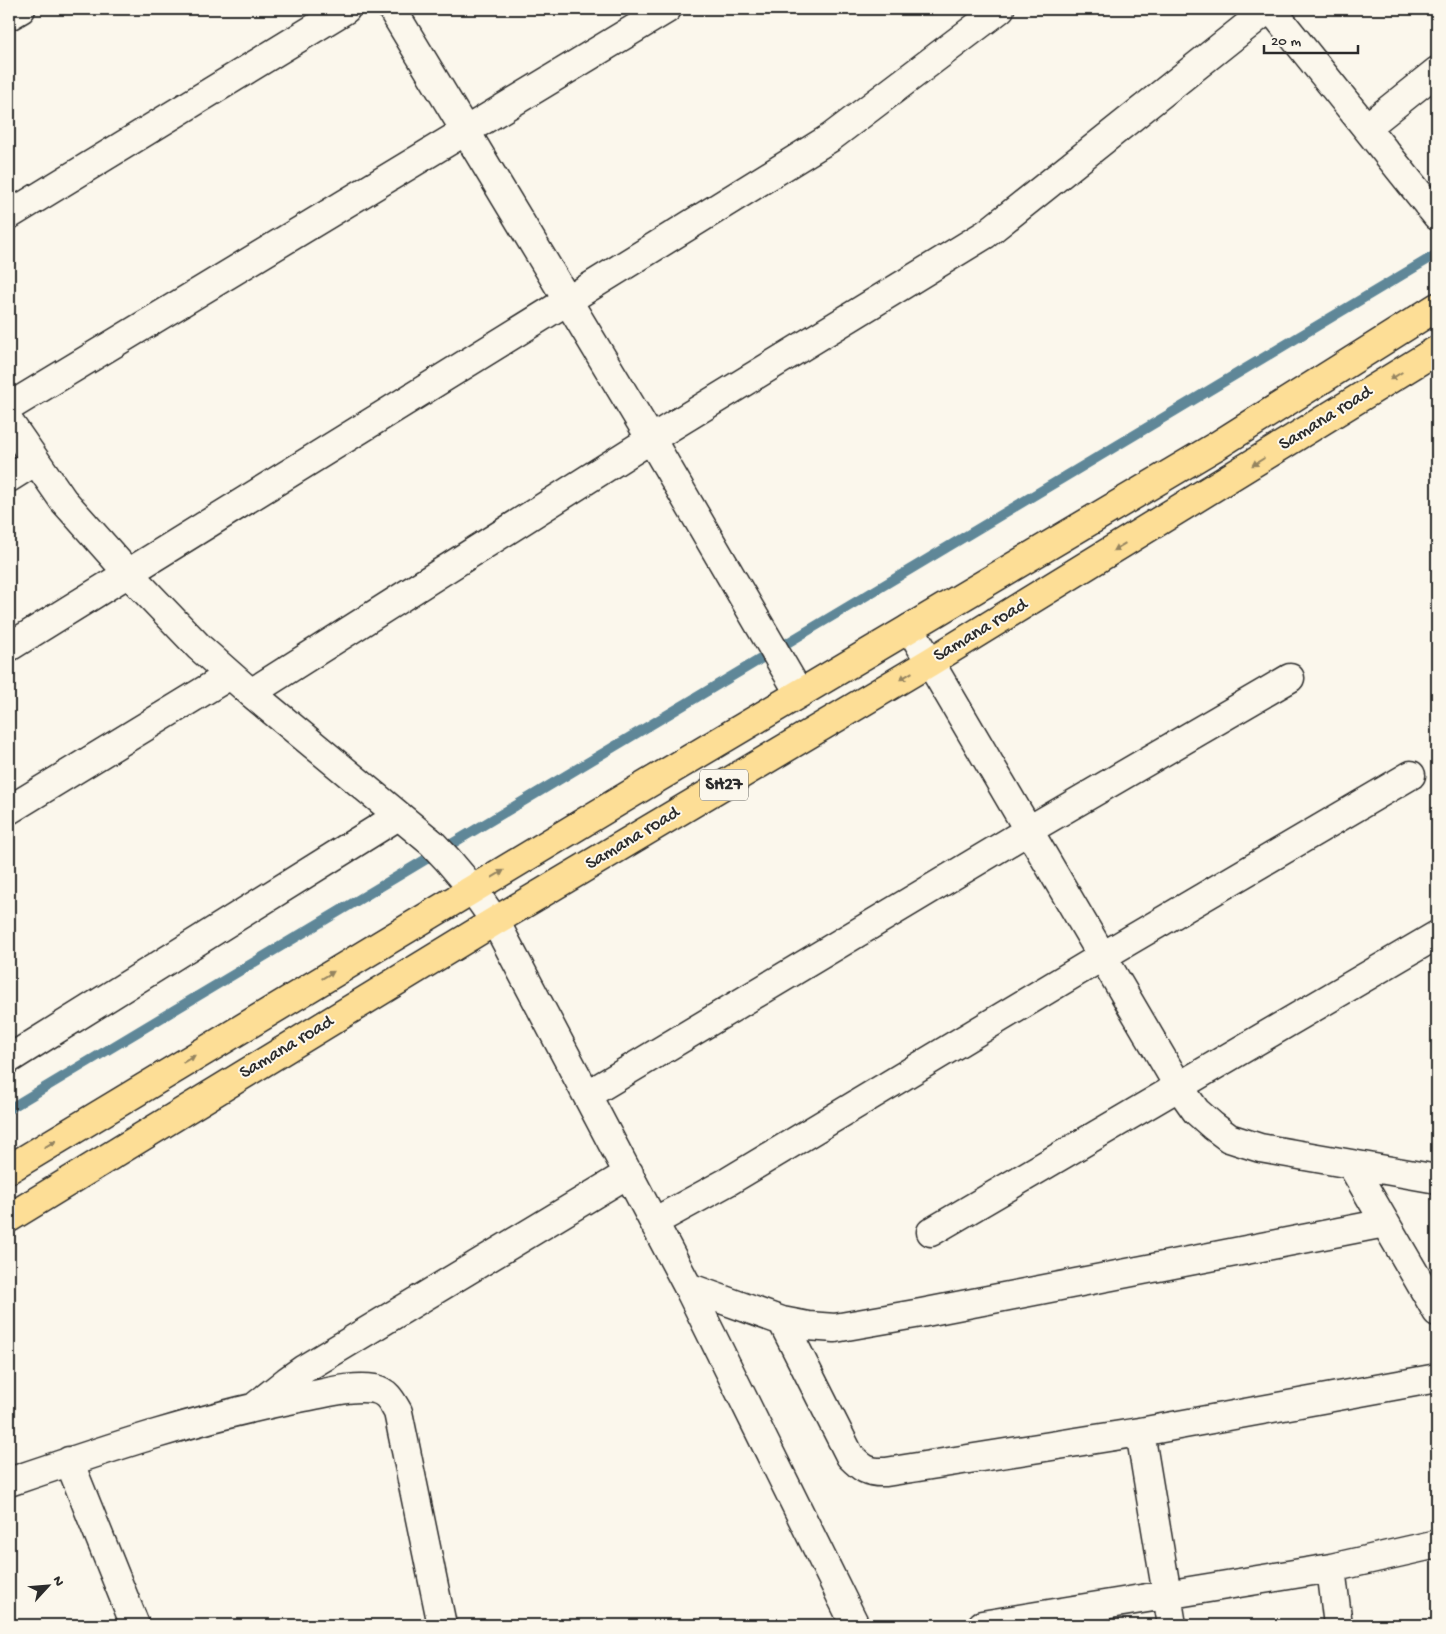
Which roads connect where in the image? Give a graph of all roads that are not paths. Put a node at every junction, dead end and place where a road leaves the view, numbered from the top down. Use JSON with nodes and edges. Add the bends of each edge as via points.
{"nodes":[{"id":1,"x":21,"y":9,"type":"edge"},
{"id":2,"x":346,"y":9,"type":"edge"},
{"id":3,"x":392,"y":9,"type":"edge"},
{"id":4,"x":667,"y":9,"type":"edge"},
{"id":5,"x":1000,"y":9,"type":"edge"},
{"id":6,"x":1270,"y":9,"type":"edge"},
{"id":7,"x":9,"y":16,"type":"edge"},
{"id":8,"x":1437,"y":71,"type":"edge"},
{"id":9,"x":1367,"y":127,"type":"junction"},
{"id":10,"x":465,"y":130,"type":"junction"},
{"id":11,"x":9,"y":215,"type":"edge"},
{"id":12,"x":1437,"y":216,"type":"edge"},
{"id":13,"x":568,"y":301,"type":"junction"},
{"id":14,"x":1437,"y":307,"type":"edge"},
{"id":15,"x":1437,"y":350,"type":"edge"},
{"id":16,"x":9,"y":407,"type":"edge"},
{"id":17,"x":9,"y":422,"type":"edge"},
{"id":18,"x":651,"y":439,"type":"junction"},
{"id":19,"x":1218,"y":445,"type":"junction"},
{"id":20,"x":36,"y":461,"type":"junction"},
{"id":21,"x":1235,"y":476,"type":"junction"},
{"id":22,"x":9,"y":478,"type":"edge"},
{"id":23,"x":128,"y":573,"type":"junction"},
{"id":24,"x":910,"y":628,"type":"junction"},
{"id":25,"x":9,"y":647,"type":"edge"},
{"id":26,"x":930,"y":662,"type":"junction"},
{"id":27,"x":230,"y":675,"type":"junction"},
{"id":28,"x":1290,"y":678,"type":"dead end"},
{"id":29,"x":251,"y":693,"type":"junction"},
{"id":30,"x":798,"y":693,"type":"junction"},
{"id":31,"x":1411,"y":775,"type":"dead end"},
{"id":32,"x":9,"y":810,"type":"edge"},
{"id":33,"x":398,"y":816,"type":"junction"},
{"id":34,"x":1029,"y":830,"type":"junction"},
{"id":35,"x":473,"y":888,"type":"junction"},
{"id":36,"x":496,"y":921,"type":"junction"},
{"id":37,"x":1437,"y":935,"type":"edge"},
{"id":38,"x":1103,"y":956,"type":"junction"},
{"id":39,"x":9,"y":1059,"type":"edge"},
{"id":40,"x":1179,"y":1087,"type":"junction"},
{"id":41,"x":587,"y":1095,"type":"junction"},
{"id":42,"x":1351,"y":1164,"type":"junction"},
{"id":43,"x":9,"y":1169,"type":"edge"},
{"id":44,"x":629,"y":1173,"type":"junction"},
{"id":45,"x":1437,"y":1180,"type":"edge"},
{"id":46,"x":11,"y":1211,"type":"edge"},
{"id":47,"x":654,"y":1222,"type":"junction"},
{"id":48,"x":1385,"y":1223,"type":"junction"},
{"id":49,"x":931,"y":1232,"type":"dead end"},
{"id":50,"x":688,"y":1287,"type":"junction"},
{"id":51,"x":1437,"y":1312,"type":"edge"},
{"id":52,"x":782,"y":1321,"type":"junction"},
{"id":53,"x":1437,"y":1378,"type":"edge"},
{"id":54,"x":256,"y":1406,"type":"junction"},
{"id":55,"x":1140,"y":1432,"type":"junction"},
{"id":56,"x":69,"y":1461,"type":"junction"},
{"id":57,"x":9,"y":1482,"type":"edge"},
{"id":58,"x":1437,"y":1544,"type":"edge"},
{"id":59,"x":1331,"y":1568,"type":"junction"},
{"id":60,"x":1167,"y":1595,"type":"junction"},
{"id":61,"x":135,"y":1625,"type":"edge"},
{"id":62,"x":442,"y":1625,"type":"edge"},
{"id":63,"x":855,"y":1625,"type":"edge"},
{"id":64,"x":982,"y":1625,"type":"edge"},
{"id":65,"x":1172,"y":1625,"type":"edge"},
{"id":66,"x":1338,"y":1625,"type":"edge"}],
"edges":[{"from":1,"to":7,"type":"street"},
{"from":2,"to":11,"type":"street"},
{"from":3,"to":10,"type":"street"},
{"from":4,"to":10,"type":"street"},
{"from":5,"to":13,"type":"street","via":[[830,138]]},
{"from":6,"to":9,"type":"street"},
{"from":6,"to":18,"type":"street","via":[[986,234]]},
{"from":8,"to":9,"type":"street"},
{"from":9,"to":12,"type":"street"},
{"from":10,"to":13,"type":"street"},
{"from":10,"to":16,"type":"street"},
{"from":13,"to":18,"type":"street"},
{"from":13,"to":23,"type":"street"},
{"from":14,"to":19,"type":"main road","name":"Samana road","number":"SH27"},
{"from":15,"to":21,"type":"main road","name":"Samana road","number":"SH27","one_way":true},
{"from":17,"to":20,"type":"street"},
{"from":18,"to":29,"type":"street"},
{"from":18,"to":30,"type":"street"},
{"from":19,"to":21,"type":"main road"},
{"from":19,"to":24,"type":"main road","name":"Samana road","number":"SH27"},
{"from":20,"to":22,"type":"street"},
{"from":20,"to":23,"type":"street","via":[[64,500]]},
{"from":21,"to":26,"type":"main road","name":"Samana road","number":"SH27","one_way":true},
{"from":23,"to":25,"type":"street"},
{"from":23,"to":27,"type":"street"},
{"from":24,"to":26,"type":"street"},
{"from":24,"to":30,"type":"main road","name":"Samana road","number":"SH27"},
{"from":26,"to":34,"type":"street"},
{"from":26,"to":36,"type":"main road","name":"Samana road","number":"SH27","one_way":true},
{"from":27,"to":29,"type":"street"},
{"from":27,"to":32,"type":"street"},
{"from":28,"to":34,"type":"street"},
{"from":29,"to":33,"type":"street"},
{"from":35,"to":30,"type":"main road","name":"Samana road","number":"SH27","one_way":true},
{"from":31,"to":38,"type":"street"},
{"from":33,"to":35,"type":"street","via":[[432,843]]},
{"from":33,"to":39,"type":"street"},
{"from":34,"to":38,"type":"street"},
{"from":34,"to":41,"type":"street"},
{"from":35,"to":36,"type":"street"},
{"from":43,"to":35,"type":"main road","name":"Samana road","number":"SH27","one_way":true},
{"from":36,"to":41,"type":"street"},
{"from":36,"to":46,"type":"main road","name":"Samana road","number":"SH27"},
{"from":37,"to":40,"type":"street"},
{"from":38,"to":40,"type":"street"},
{"from":38,"to":47,"type":"street","via":[[718,1187]]},
{"from":40,"to":42,"type":"street","via":[[1196,1111],[1229,1138],[1260,1148]]},
{"from":40,"to":49,"type":"street"},
{"from":41,"to":44,"type":"street"},
{"from":42,"to":45,"type":"street"},
{"from":42,"to":48,"type":"street"},
{"from":44,"to":47,"type":"street"},
{"from":44,"to":54,"type":"street","via":[[304,1369]]},
{"from":47,"to":50,"type":"street"},
{"from":48,"to":51,"type":"street"},
{"from":48,"to":52,"type":"street","via":[[835,1328]]},
{"from":50,"to":52,"type":"street"},
{"from":50,"to":63,"type":"street"},
{"from":52,"to":55,"type":"street","via":[[850,1456],[862,1468],[874,1472]]},
{"from":53,"to":55,"type":"street"},
{"from":54,"to":56,"type":"street"},
{"from":54,"to":62,"type":"street","via":[[357,1388],[377,1390],[389,1397],[398,1412]]},
{"from":55,"to":60,"type":"street"},
{"from":56,"to":57,"type":"street"},
{"from":56,"to":61,"type":"street"},
{"from":58,"to":59,"type":"street"},
{"from":59,"to":60,"type":"street"},
{"from":59,"to":66,"type":"street"},
{"from":60,"to":64,"type":"street"},
{"from":60,"to":65,"type":"street"}]}
